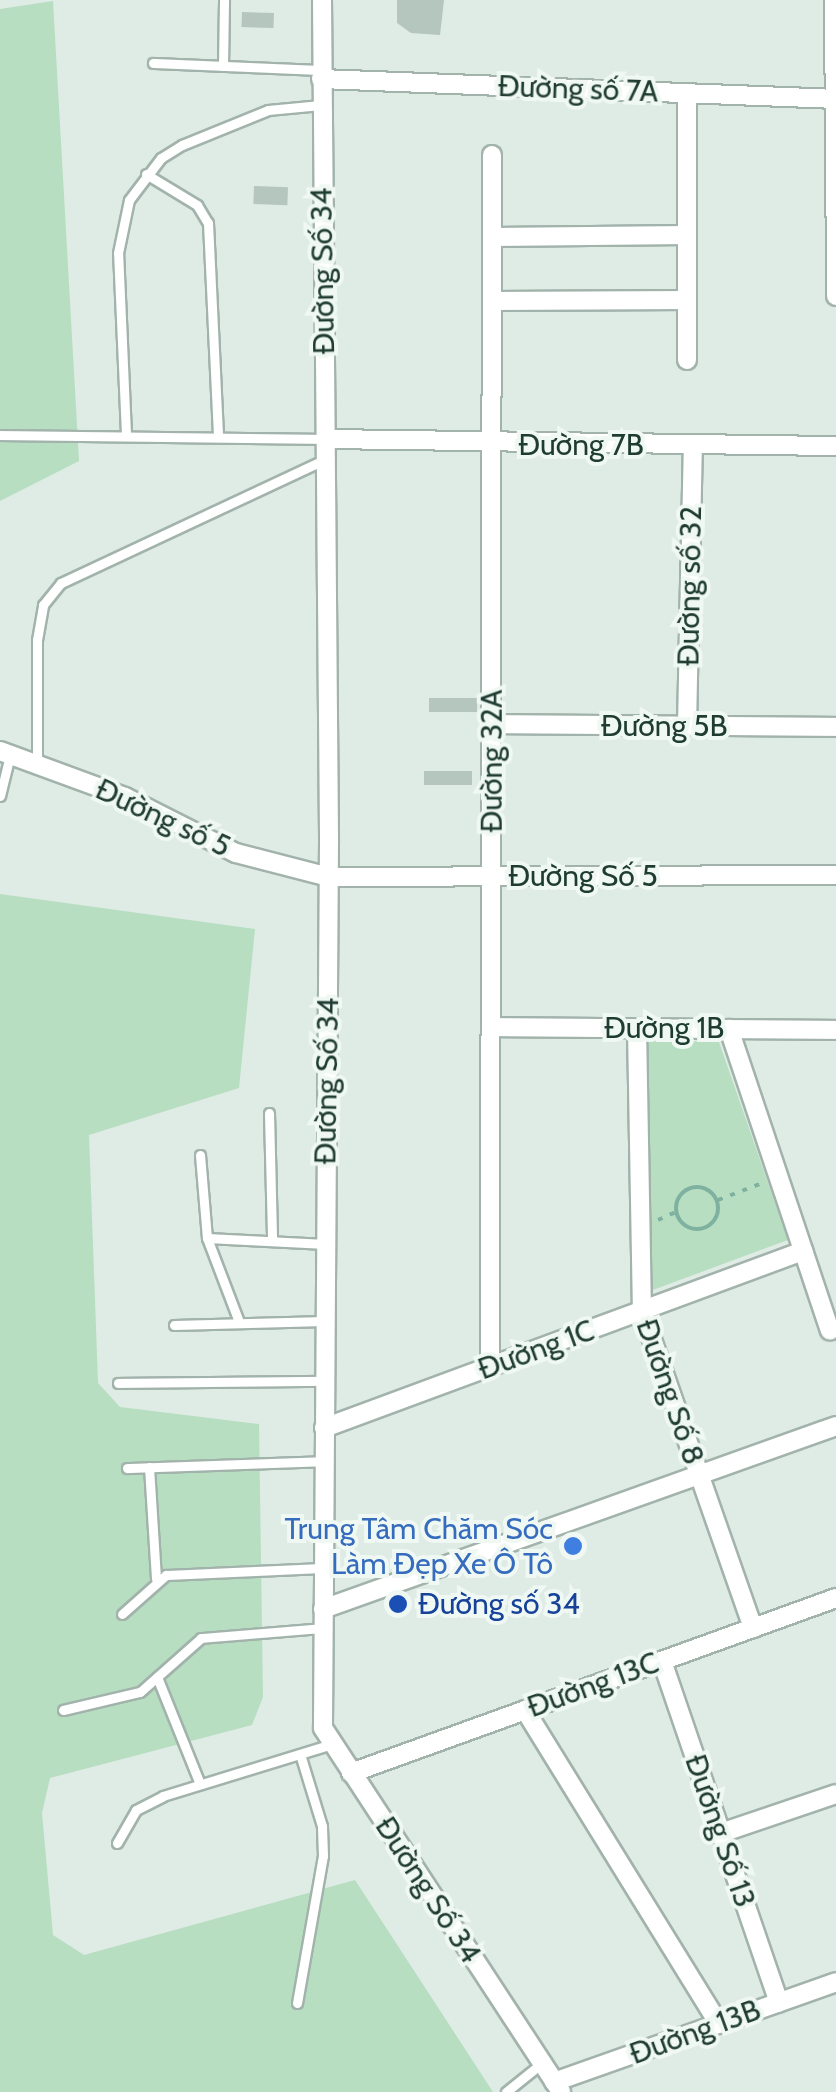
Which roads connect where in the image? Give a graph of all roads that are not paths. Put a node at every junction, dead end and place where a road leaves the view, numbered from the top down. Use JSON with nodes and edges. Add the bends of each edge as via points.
{"nodes":[{"id":1,"x":224,"y":0,"type":"edge"},
{"id":2,"x":322,"y":0,"type":"edge"},
{"id":3,"x":834,"y":0,"type":"edge"},
{"id":4,"x":153,"y":63,"type":"dead end"},
{"id":5,"x":223,"y":66,"type":"junction"},
{"id":6,"x":321,"y":75,"type":"junction"},
{"id":7,"x":687,"y":93,"type":"junction"},
{"id":8,"x":836,"y":98,"type":"edge"},
{"id":9,"x":321,"y":105,"type":"junction"},
{"id":10,"x":492,"y":154,"type":"dead end"},
{"id":11,"x":146,"y":174,"type":"junction"},
{"id":12,"x":687,"y":235,"type":"junction"},
{"id":13,"x":493,"y":237,"type":"junction"},
{"id":14,"x":836,"y":296,"type":"edge"},
{"id":15,"x":687,"y":300,"type":"junction"},
{"id":16,"x":492,"y":301,"type":"junction"},
{"id":17,"x":687,"y":360,"type":"dead end"},
{"id":18,"x":126,"y":434,"type":"junction"},
{"id":19,"x":218,"y":434,"type":"junction"},
{"id":20,"x":0,"y":435,"type":"edge"},
{"id":21,"x":326,"y":439,"type":"junction"},
{"id":22,"x":492,"y":445,"type":"junction"},
{"id":23,"x":693,"y":446,"type":"junction"},
{"id":24,"x":836,"y":446,"type":"edge"},
{"id":25,"x":326,"y":459,"type":"junction"},
{"id":26,"x":492,"y":724,"type":"junction"},
{"id":27,"x":687,"y":726,"type":"junction"},
{"id":28,"x":836,"y":727,"type":"edge"},
{"id":29,"x":5,"y":753,"type":"edge"},
{"id":30,"x":36,"y":763,"type":"junction"},
{"id":31,"x":0,"y":796,"type":"edge"},
{"id":32,"x":836,"y":875,"type":"edge"},
{"id":33,"x":329,"y":876,"type":"junction"},
{"id":34,"x":492,"y":876,"type":"junction"},
{"id":35,"x":491,"y":1027,"type":"junction"},
{"id":36,"x":636,"y":1028,"type":"junction"},
{"id":37,"x":729,"y":1029,"type":"junction"},
{"id":38,"x":836,"y":1030,"type":"edge"},
{"id":39,"x":268,"y":1113,"type":"dead end"},
{"id":40,"x":200,"y":1156,"type":"dead end"},
{"id":41,"x":207,"y":1238,"type":"junction"},
{"id":42,"x":272,"y":1240,"type":"junction"},
{"id":43,"x":326,"y":1244,"type":"junction"},
{"id":44,"x":803,"y":1251,"type":"junction"},
{"id":45,"x":642,"y":1311,"type":"junction"},
{"id":46,"x":239,"y":1322,"type":"junction"},
{"id":47,"x":325,"y":1322,"type":"junction"},
{"id":48,"x":174,"y":1325,"type":"dead end"},
{"id":49,"x":830,"y":1331,"type":"dead end"},
{"id":50,"x":490,"y":1367,"type":"junction"},
{"id":51,"x":325,"y":1381,"type":"junction"},
{"id":52,"x":118,"y":1383,"type":"dead end"},
{"id":53,"x":836,"y":1426,"type":"edge"},
{"id":54,"x":324,"y":1428,"type":"junction"},
{"id":55,"x":324,"y":1462,"type":"junction"},
{"id":56,"x":149,"y":1467,"type":"junction"},
{"id":57,"x":126,"y":1468,"type":"dead end"},
{"id":58,"x":698,"y":1476,"type":"junction"},
{"id":59,"x":323,"y":1568,"type":"junction"},
{"id":60,"x":156,"y":1579,"type":"junction"},
{"id":61,"x":836,"y":1598,"type":"edge"},
{"id":62,"x":122,"y":1614,"type":"dead end"},
{"id":63,"x":322,"y":1618,"type":"junction"},
{"id":64,"x":753,"y":1628,"type":"junction"},
{"id":65,"x":662,"y":1660,"type":"junction"},
{"id":66,"x":157,"y":1677,"type":"junction"},
{"id":67,"x":63,"y":1710,"type":"dead end"},
{"id":68,"x":525,"y":1710,"type":"junction"},
{"id":69,"x":332,"y":1744,"type":"junction"},
{"id":70,"x":300,"y":1754,"type":"junction"},
{"id":71,"x":351,"y":1773,"type":"junction"},
{"id":72,"x":200,"y":1784,"type":"junction"},
{"id":73,"x":836,"y":1794,"type":"edge"},
{"id":74,"x":721,"y":1833,"type":"junction"},
{"id":75,"x":117,"y":1843,"type":"dead end"},
{"id":76,"x":836,"y":1982,"type":"edge"},
{"id":77,"x":778,"y":2002,"type":"junction"},
{"id":78,"x":296,"y":2003,"type":"dead end"},
{"id":79,"x":719,"y":2024,"type":"junction"},
{"id":80,"x":542,"y":2063,"type":"junction"},
{"id":81,"x":557,"y":2087,"type":"edge"},
{"id":82,"x":506,"y":2092,"type":"edge"}],
"edges":[{"from":1,"to":5,"type":"lane"},
{"from":2,"to":6,"type":"street","name":"Đường Số 34"},
{"from":3,"to":8,"type":"street"},
{"from":4,"to":5,"type":"lane"},
{"from":5,"to":6,"type":"lane"},
{"from":6,"to":7,"type":"street","name":"Đường số 7A"},
{"from":6,"to":9,"type":"street","name":"Đường Số 34"},
{"from":7,"to":8,"type":"street","name":"Đường số 7A"},
{"from":7,"to":12,"type":"street"},
{"from":8,"to":14,"type":"street"},
{"from":9,"to":11,"type":"lane","via":[[268,110],[216,129],[172,150]]},
{"from":9,"to":21,"type":"street","name":"Đường Số 34"},
{"from":10,"to":13,"type":"street","name":"Đường 32A"},
{"from":11,"to":18,"type":"lane","via":[[130,200],[118,253]]},
{"from":11,"to":19,"type":"lane","via":[[172,185],[208,224]]},
{"from":12,"to":13,"type":"street"},
{"from":12,"to":15,"type":"street"},
{"from":13,"to":16,"type":"street","name":"Đường 32A"},
{"from":15,"to":16,"type":"street"},
{"from":15,"to":17,"type":"street"},
{"from":16,"to":22,"type":"street","name":"Đường 32A"},
{"from":18,"to":19,"type":"lane"},
{"from":18,"to":20,"type":"lane"},
{"from":19,"to":21,"type":"lane"},
{"from":21,"to":22,"type":"street","name":"Đường 7B"},
{"from":21,"to":25,"type":"street","name":"Đường Số 34"},
{"from":22,"to":23,"type":"street","name":"Đường 7B"},
{"from":22,"to":26,"type":"street","name":"Đường 32A"},
{"from":23,"to":24,"type":"street","name":"Đường 7B"},
{"from":23,"to":27,"type":"street","name":"Đường số 32"},
{"from":25,"to":30,"type":"lane","via":[[61,583],[43,605],[36,640]]},
{"from":25,"to":33,"type":"street","name":"Đường Số 34"},
{"from":26,"to":27,"type":"street","name":"Đường 5B"},
{"from":26,"to":34,"type":"street","name":"Đường 32A"},
{"from":27,"to":28,"type":"street","name":"Đường 5B"},
{"from":29,"to":30,"type":"street","name":"Đường số 5"},
{"from":29,"to":31,"type":"lane"},
{"from":30,"to":33,"type":"street","name":"Đường số 5","via":[[236,853]]},
{"from":32,"to":34,"type":"street","name":"Đường Số 5"},
{"from":33,"to":34,"type":"street","name":"Đường Số 5"},
{"from":33,"to":43,"type":"street","name":"Đường Số 34"},
{"from":34,"to":35,"type":"street","name":"Đường 32A"},
{"from":35,"to":36,"type":"street","name":"Đường 1B"},
{"from":35,"to":50,"type":"street","name":"Đường 32A"},
{"from":36,"to":37,"type":"street","name":"Đường 1B"},
{"from":36,"to":45,"type":"street","name":"Đường Số 8"},
{"from":37,"to":38,"type":"street","name":"Đường 1B"},
{"from":37,"to":44,"type":"street"},
{"from":39,"to":42,"type":"lane"},
{"from":40,"to":41,"type":"lane"},
{"from":41,"to":42,"type":"lane"},
{"from":41,"to":46,"type":"lane"},
{"from":42,"to":43,"type":"lane"},
{"from":43,"to":47,"type":"street","name":"Đường Số 34"},
{"from":44,"to":45,"type":"street","name":"Đường 1C"},
{"from":44,"to":49,"type":"street"},
{"from":45,"to":50,"type":"street","name":"Đường 1C"},
{"from":45,"to":58,"type":"street","name":"Đường Số 8"},
{"from":46,"to":47,"type":"lane"},
{"from":46,"to":48,"type":"lane"},
{"from":47,"to":51,"type":"street","name":"Đường Số 34"},
{"from":50,"to":54,"type":"street","name":"Đường 1C"},
{"from":51,"to":52,"type":"lane"},
{"from":51,"to":54,"type":"street","name":"Đường Số 34"},
{"from":53,"to":58,"type":"street"},
{"from":54,"to":55,"type":"street","name":"Đường Số 34"},
{"from":55,"to":56,"type":"lane"},
{"from":55,"to":59,"type":"street","name":"Đường Số 34"},
{"from":56,"to":57,"type":"lane"},
{"from":56,"to":60,"type":"lane"},
{"from":58,"to":63,"type":"street"},
{"from":58,"to":64,"type":"street","name":"Đường Số 8"},
{"from":59,"to":60,"type":"lane"},
{"from":59,"to":63,"type":"street","name":"Đường Số 34"},
{"from":60,"to":62,"type":"lane"},
{"from":61,"to":64,"type":"street","name":"Đường 13C"},
{"from":63,"to":66,"type":"lane","via":[[201,1638]]},
{"from":63,"to":69,"type":"street","name":"Đường Số 34","via":[[322,1712]]},
{"from":64,"to":65,"type":"street","name":"Đường 13C"},
{"from":65,"to":68,"type":"street","name":"Đường 13C"},
{"from":65,"to":74,"type":"street","name":"Đường Số 13"},
{"from":66,"to":67,"type":"lane","via":[[140,1692]]},
{"from":66,"to":72,"type":"lane"},
{"from":68,"to":71,"type":"street","name":"Đường 13C"},
{"from":68,"to":79,"type":"street"},
{"from":69,"to":70,"type":"lane"},
{"from":69,"to":71,"type":"street","name":"Đường Số 34"},
{"from":70,"to":72,"type":"lane"},
{"from":70,"to":78,"type":"lane","via":[[322,1826],[322,1856]]},
{"from":71,"to":80,"type":"street","name":"Đường Số 34"},
{"from":72,"to":75,"type":"lane","via":[[136,1810]]},
{"from":73,"to":74,"type":"street"},
{"from":74,"to":77,"type":"street","name":"Đường Số 13"},
{"from":76,"to":77,"type":"street","name":"Đường 13B"},
{"from":77,"to":79,"type":"street","name":"Đường 13B"},
{"from":79,"to":81,"type":"street","name":"Đường 13B"},
{"from":80,"to":81,"type":"street","name":"Đường Số 34"},
{"from":80,"to":82,"type":"lane"}]}
